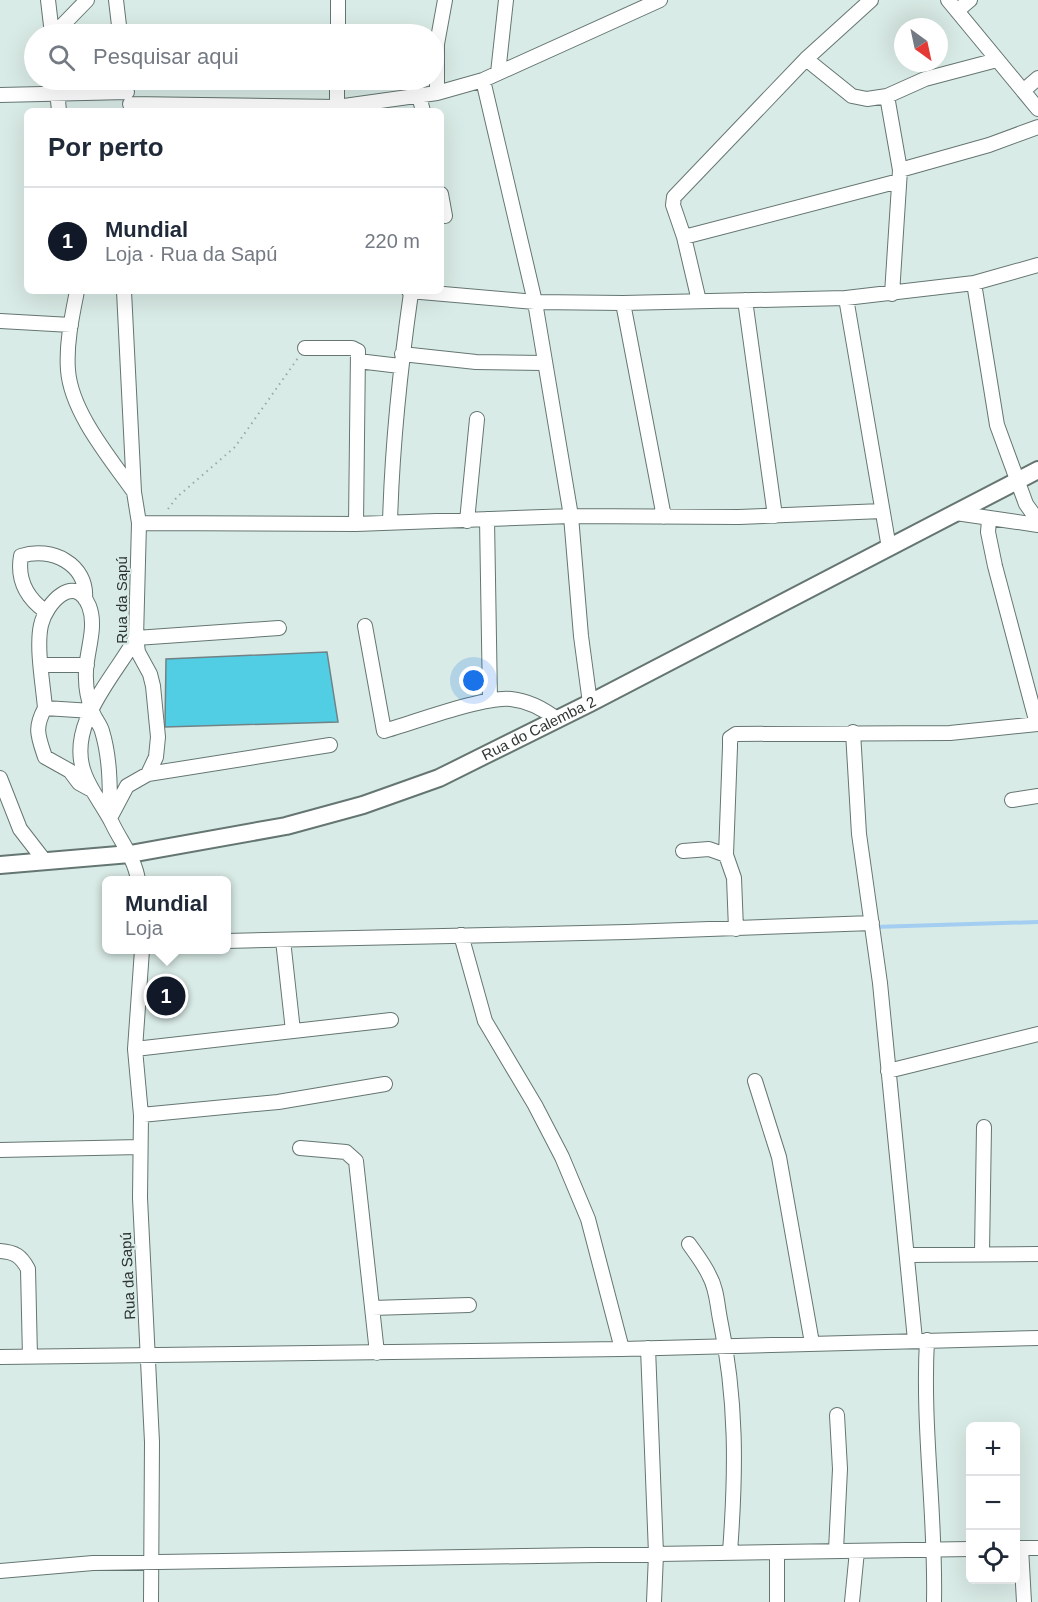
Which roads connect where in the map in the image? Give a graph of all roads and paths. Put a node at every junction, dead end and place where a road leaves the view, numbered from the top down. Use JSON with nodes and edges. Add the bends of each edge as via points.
{"nodes":[{"id":1,"x":48,"y":0,"type":"edge"},
{"id":2,"x":87,"y":0,"type":"edge"},
{"id":3,"x":116,"y":0,"type":"edge"},
{"id":4,"x":338,"y":0,"type":"edge"},
{"id":5,"x":445,"y":0,"type":"edge"},
{"id":6,"x":506,"y":0,"type":"edge"},
{"id":7,"x":660,"y":0,"type":"edge"},
{"id":8,"x":871,"y":0,"type":"edge"},
{"id":9,"x":970,"y":0,"type":"edge"},
{"id":10,"x":952,"y":5,"type":"edge"},
{"id":11,"x":52,"y":24,"type":"edge"},
{"id":12,"x":63,"y":24,"type":"edge"},
{"id":13,"x":119,"y":24,"type":"edge"},
{"id":14,"x":338,"y":24,"type":"edge"},
{"id":15,"x":441,"y":24,"type":"edge"},
{"id":16,"x":806,"y":59,"type":"junction"},
{"id":17,"x":996,"y":60,"type":"junction"},
{"id":18,"x":498,"y":73,"type":"junction"},
{"id":19,"x":1038,"y":78,"type":"edge"},
{"id":20,"x":483,"y":80,"type":"junction"},
{"id":21,"x":57,"y":90,"type":"edge"},
{"id":22,"x":337,"y":90,"type":"edge"},
{"id":23,"x":1023,"y":92,"type":"junction"},
{"id":24,"x":437,"y":93,"type":"joint"},
{"id":25,"x":0,"y":95,"type":"edge"},
{"id":26,"x":58,"y":95,"type":"junction"},
{"id":27,"x":419,"y":96,"type":"junction"},
{"id":28,"x":887,"y":96,"type":"junction"},
{"id":29,"x":128,"y":97,"type":"edge"},
{"id":30,"x":59,"y":108,"type":"edge"},
{"id":31,"x":247,"y":108,"type":"edge"},
{"id":32,"x":337,"y":108,"type":"edge"},
{"id":33,"x":366,"y":108,"type":"edge"},
{"id":34,"x":422,"y":108,"type":"edge"},
{"id":35,"x":1038,"y":109,"type":"edge"},
{"id":36,"x":1038,"y":127,"type":"edge"},
{"id":37,"x":900,"y":175,"type":"junction"},
{"id":38,"x":684,"y":237,"type":"junction"},
{"id":39,"x":1038,"y":265,"type":"edge"},
{"id":40,"x":974,"y":283,"type":"junction"},
{"id":41,"x":76,"y":294,"type":"edge"},
{"id":42,"x":124,"y":294,"type":"edge"},
{"id":43,"x":410,"y":294,"type":"edge"},
{"id":44,"x":435,"y":294,"type":"edge"},
{"id":45,"x":892,"y":294,"type":"junction"},
{"id":46,"x":846,"y":298,"type":"junction"},
{"id":47,"x":745,"y":300,"type":"junction"},
{"id":48,"x":699,"y":301,"type":"junction"},
{"id":49,"x":535,"y":302,"type":"junction"},
{"id":50,"x":623,"y":303,"type":"junction"},
{"id":51,"x":0,"y":321,"type":"edge"},
{"id":52,"x":70,"y":325,"type":"junction"},
{"id":53,"x":305,"y":348,"type":"joint"},
{"id":54,"x":401,"y":360,"type":"junction"},
{"id":55,"x":358,"y":361,"type":"junction"},
{"id":56,"x":544,"y":363,"type":"junction"},
{"id":57,"x":477,"y":420,"type":"dead end"},
{"id":58,"x":1038,"y":470,"type":"edge"},
{"id":59,"x":1017,"y":481,"type":"junction"},
{"id":60,"x":134,"y":492,"type":"junction"},
{"id":61,"x":167,"y":510,"type":"dead end"},
{"id":62,"x":882,"y":511,"type":"junction"},
{"id":63,"x":956,"y":513,"type":"junction"},
{"id":64,"x":571,"y":516,"type":"junction"},
{"id":65,"x":774,"y":516,"type":"junction"},
{"id":66,"x":663,"y":517,"type":"junction"},
{"id":67,"x":487,"y":519,"type":"junction"},
{"id":68,"x":989,"y":520,"type":"junction"},
{"id":69,"x":1038,"y":521,"type":"edge"},
{"id":70,"x":467,"y":522,"type":"junction"},
{"id":71,"x":139,"y":523,"type":"junction"},
{"id":72,"x":390,"y":523,"type":"junction"},
{"id":73,"x":356,"y":524,"type":"junction"},
{"id":74,"x":1038,"y":525,"type":"edge"},
{"id":75,"x":889,"y":548,"type":"junction"},
{"id":76,"x":85,"y":599,"type":"junction"},
{"id":77,"x":45,"y":611,"type":"junction"},
{"id":78,"x":365,"y":626,"type":"dead end"},
{"id":79,"x":279,"y":628,"type":"dead end"},
{"id":80,"x":136,"y":638,"type":"junction"},
{"id":81,"x":42,"y":665,"type":"junction"},
{"id":82,"x":87,"y":665,"type":"junction"},
{"id":83,"x":490,"y":700,"type":"junction"},
{"id":84,"x":590,"y":703,"type":"junction"},
{"id":85,"x":45,"y":708,"type":"junction"},
{"id":86,"x":92,"y":711,"type":"junction"},
{"id":87,"x":558,"y":720,"type":"junction"},
{"id":88,"x":1038,"y":724,"type":"edge"},
{"id":89,"x":853,"y":732,"type":"junction"},
{"id":90,"x":330,"y":745,"type":"dead end"},
{"id":91,"x":148,"y":774,"type":"junction"},
{"id":92,"x":0,"y":778,"type":"edge"},
{"id":93,"x":127,"y":786,"type":"junction"},
{"id":94,"x":110,"y":789,"type":"junction"},
{"id":95,"x":95,"y":792,"type":"junction"},
{"id":96,"x":1038,"y":796,"type":"edge"},
{"id":97,"x":1012,"y":800,"type":"dead end"},
{"id":98,"x":110,"y":818,"type":"junction"},
{"id":99,"x":682,"y":850,"type":"dead end"},
{"id":100,"x":130,"y":854,"type":"junction"},
{"id":101,"x":726,"y":855,"type":"junction"},
{"id":102,"x":44,"y":860,"type":"junction"},
{"id":103,"x":0,"y":865,"type":"edge"},
{"id":104,"x":137,"y":876,"type":"edge"},
{"id":105,"x":872,"y":923,"type":"junction"},
{"id":106,"x":736,"y":929,"type":"junction"},
{"id":107,"x":461,"y":935,"type":"junction"},
{"id":108,"x":284,"y":940,"type":"junction"},
{"id":109,"x":231,"y":942,"type":"edge"},
{"id":110,"x":142,"y":954,"type":"edge"},
{"id":111,"x":391,"y":1020,"type":"dead end"},
{"id":112,"x":292,"y":1031,"type":"junction"},
{"id":113,"x":1038,"y":1034,"type":"edge"},
{"id":114,"x":135,"y":1049,"type":"junction"},
{"id":115,"x":888,"y":1071,"type":"junction"},
{"id":116,"x":755,"y":1081,"type":"dead end"},
{"id":117,"x":385,"y":1084,"type":"dead end"},
{"id":118,"x":141,"y":1115,"type":"junction"},
{"id":119,"x":984,"y":1127,"type":"dead end"},
{"id":120,"x":140,"y":1147,"type":"junction"},
{"id":121,"x":300,"y":1148,"type":"dead end"},
{"id":122,"x":0,"y":1150,"type":"edge"},
{"id":123,"x":689,"y":1244,"type":"dead end"},
{"id":124,"x":0,"y":1251,"type":"edge"},
{"id":125,"x":982,"y":1252,"type":"junction"},
{"id":126,"x":1038,"y":1254,"type":"edge"},
{"id":127,"x":907,"y":1255,"type":"junction"},
{"id":128,"x":470,"y":1305,"type":"dead end"},
{"id":129,"x":372,"y":1308,"type":"junction"},
{"id":130,"x":1038,"y":1338,"type":"edge"},
{"id":131,"x":921,"y":1340,"type":"junction"},
{"id":132,"x":812,"y":1344,"type":"junction"},
{"id":133,"x":727,"y":1347,"type":"junction"},
{"id":134,"x":648,"y":1348,"type":"junction"},
{"id":135,"x":622,"y":1349,"type":"junction"},
{"id":136,"x":377,"y":1353,"type":"junction"},
{"id":137,"x":149,"y":1356,"type":"junction"},
{"id":138,"x":0,"y":1357,"type":"edge"},
{"id":139,"x":30,"y":1357,"type":"junction"},
{"id":140,"x":837,"y":1415,"type":"dead end"},
{"id":141,"x":1020,"y":1548,"type":"edge"},
{"id":142,"x":1038,"y":1548,"type":"edge"},
{"id":143,"x":935,"y":1550,"type":"junction"},
{"id":144,"x":966,"y":1550,"type":"edge"},
{"id":145,"x":836,"y":1551,"type":"junction"},
{"id":146,"x":857,"y":1551,"type":"junction"},
{"id":147,"x":730,"y":1552,"type":"junction"},
{"id":148,"x":777,"y":1553,"type":"junction"},
{"id":149,"x":656,"y":1554,"type":"junction"},
{"id":150,"x":150,"y":1562,"type":"junction"},
{"id":151,"x":1020,"y":1566,"type":"edge"},
{"id":152,"x":0,"y":1571,"type":"edge"},
{"id":153,"x":151,"y":1602,"type":"edge"},
{"id":154,"x":654,"y":1602,"type":"edge"},
{"id":155,"x":777,"y":1602,"type":"edge"},
{"id":156,"x":852,"y":1602,"type":"edge"},
{"id":157,"x":934,"y":1602,"type":"edge"},
{"id":158,"x":1024,"y":1602,"type":"edge"}],
"edges":[{"from":1,"to":11,"type":"street"},
{"from":2,"to":12,"type":"street"},
{"from":3,"to":13,"type":"street"},
{"from":4,"to":14,"type":"street"},
{"from":5,"to":15,"type":"street"},
{"from":6,"to":18,"type":"street"},
{"from":7,"to":18,"type":"street"},
{"from":8,"to":16,"type":"street"},
{"from":9,"to":10,"type":"street"},
{"from":10,"to":17,"type":"street"},
{"from":16,"to":28,"type":"street","via":[[852,96]]},
{"from":16,"to":38,"type":"street","via":[[679,190],[673,205]]},
{"from":17,"to":23,"type":"street"},
{"from":17,"to":28,"type":"street","via":[[925,79]]},
{"from":18,"to":20,"type":"street"},
{"from":19,"to":23,"type":"street"},
{"from":20,"to":24,"type":"street"},
{"from":20,"to":49,"type":"street"},
{"from":21,"to":26,"type":"street"},
{"from":22,"to":32,"type":"street"},
{"from":23,"to":35,"type":"street"},
{"from":24,"to":27,"type":"street"},
{"from":25,"to":26,"type":"street"},
{"from":26,"to":29,"type":"street"},
{"from":26,"to":30,"type":"street"},
{"from":27,"to":33,"type":"street"},
{"from":27,"to":34,"type":"street"},
{"from":28,"to":37,"type":"street"},
{"from":29,"to":31,"type":"street"},
{"from":36,"to":37,"type":"street"},
{"from":37,"to":38,"type":"street"},
{"from":37,"to":45,"type":"street"},
{"from":38,"to":48,"type":"street"},
{"from":39,"to":40,"type":"street"},
{"from":40,"to":45,"type":"street"},
{"from":40,"to":59,"type":"street","via":[[997,425]]},
{"from":41,"to":52,"type":"street"},
{"from":42,"to":60,"type":"street","name":"Rua da Sapú"},
{"from":43,"to":54,"type":"street"},
{"from":44,"to":49,"type":"street"},
{"from":45,"to":46,"type":"street"},
{"from":46,"to":47,"type":"street"},
{"from":46,"to":62,"type":"street"},
{"from":47,"to":48,"type":"street"},
{"from":47,"to":65,"type":"street"},
{"from":48,"to":50,"type":"street"},
{"from":49,"to":50,"type":"street"},
{"from":49,"to":56,"type":"street"},
{"from":50,"to":66,"type":"street"},
{"from":51,"to":52,"type":"street"},
{"from":52,"to":60,"type":"street","via":[[68,371],[76,399],[89,428]]},
{"from":53,"to":55,"type":"street","via":[[356,349]]},
{"from":53,"to":61,"type":"path","via":[[235,447]]},
{"from":54,"to":55,"type":"street"},
{"from":54,"to":56,"type":"street"},
{"from":54,"to":72,"type":"street"},
{"from":55,"to":73,"type":"street"},
{"from":56,"to":64,"type":"street"},
{"from":57,"to":70,"type":"street"},
{"from":58,"to":59,"type":"main road","name":"Rua do Calemba 2"},
{"from":59,"to":63,"type":"main road","name":"Rua do Calemba 2"},
{"from":59,"to":69,"type":"street"},
{"from":60,"to":71,"type":"street","name":"Rua da Sapú"},
{"from":62,"to":65,"type":"street"},
{"from":62,"to":75,"type":"street"},
{"from":63,"to":68,"type":"street"},
{"from":63,"to":75,"type":"main road","name":"Rua do Calemba 2"},
{"from":64,"to":66,"type":"street"},
{"from":64,"to":67,"type":"street"},
{"from":64,"to":84,"type":"street"},
{"from":65,"to":66,"type":"street"},
{"from":67,"to":70,"type":"street"},
{"from":67,"to":83,"type":"street"},
{"from":68,"to":74,"type":"street"},
{"from":68,"to":88,"type":"street","via":[[992,549]]},
{"from":70,"to":72,"type":"street"},
{"from":71,"to":73,"type":"street"},
{"from":71,"to":80,"type":"street","name":"Rua da Sapú"},
{"from":72,"to":73,"type":"street"},
{"from":75,"to":84,"type":"main road","name":"Rua do Calemba 2"},
{"from":76,"to":77,"type":"street","via":[[78,592],[69,592],[54,598]]},
{"from":76,"to":77,"type":"street","via":[[83,576],[76,567],[32,552],[21,556],[26,594]]},
{"from":76,"to":82,"type":"street","via":[[92,617]]},
{"from":77,"to":81,"type":"street","via":[[40,628]]},
{"from":78,"to":83,"type":"street","via":[[384,731]]},
{"from":79,"to":80,"type":"street"},
{"from":80,"to":86,"type":"street","via":[[104,684]]},
{"from":80,"to":91,"type":"street","name":"Rua da Sapú","via":[[138,652],[150,674],[157,727],[156,757]]},
{"from":81,"to":82,"type":"street"},
{"from":81,"to":85,"type":"street"},
{"from":82,"to":86,"type":"street","via":[[85,678]]},
{"from":83,"to":87,"type":"street","via":[[527,702]]},
{"from":84,"to":87,"type":"main road","name":"Rua do Calemba 2"},
{"from":85,"to":86,"type":"street"},
{"from":85,"to":95,"type":"street","via":[[37,722],[45,757]]},
{"from":86,"to":94,"type":"street","via":[[102,729]]},
{"from":86,"to":95,"type":"street","via":[[80,753],[85,775]]},
{"from":87,"to":100,"type":"main road","name":"Rua do Calemba 2","via":[[439,778],[363,805],[286,826]]},
{"from":88,"to":89,"type":"street","via":[[950,734]]},
{"from":89,"to":101,"type":"street","via":[[730,738]]},
{"from":89,"to":105,"type":"street","via":[[859,834]]},
{"from":90,"to":91,"type":"street"},
{"from":91,"to":93,"type":"street"},
{"from":92,"to":102,"type":"street","via":[[20,829]]},
{"from":93,"to":94,"type":"street"},
{"from":93,"to":98,"type":"street"},
{"from":94,"to":95,"type":"street"},
{"from":94,"to":98,"type":"street"},
{"from":95,"to":98,"type":"street"},
{"from":96,"to":97,"type":"street"},
{"from":98,"to":100,"type":"street"},
{"from":99,"to":101,"type":"street","via":[[709,849]]},
{"from":100,"to":102,"type":"main road","name":"Rua do Calemba 2"},
{"from":100,"to":104,"type":"street"},
{"from":101,"to":106,"type":"street","via":[[734,878]]},
{"from":102,"to":103,"type":"main road","name":"Rua do Calemba 2"},
{"from":105,"to":106,"type":"street"},
{"from":105,"to":115,"type":"street"},
{"from":106,"to":107,"type":"street"},
{"from":107,"to":108,"type":"street"},
{"from":107,"to":135,"type":"street","via":[[485,1022],[562,1157],[588,1219]]},
{"from":108,"to":109,"type":"street"},
{"from":108,"to":112,"type":"street"},
{"from":110,"to":114,"type":"street","name":"Rua da Sapú"},
{"from":111,"to":112,"type":"street"},
{"from":112,"to":114,"type":"street"},
{"from":113,"to":115,"type":"street"},
{"from":114,"to":118,"type":"street","name":"Rua da Sapú"},
{"from":115,"to":127,"type":"street"},
{"from":116,"to":132,"type":"street","via":[[779,1157]]},
{"from":117,"to":118,"type":"street","via":[[278,1102]]},
{"from":118,"to":120,"type":"street","name":"Rua da Sapú"},
{"from":119,"to":125,"type":"street"},
{"from":120,"to":122,"type":"street"},
{"from":120,"to":137,"type":"street","name":"Rua da Sapú"},
{"from":121,"to":129,"type":"street","via":[[346,1152],[356,1161]]},
{"from":123,"to":133,"type":"street","via":[[717,1294]]},
{"from":124,"to":139,"type":"street","via":[[13,1252],[28,1269]]},
{"from":125,"to":126,"type":"street"},
{"from":125,"to":127,"type":"street"},
{"from":127,"to":131,"type":"street"},
{"from":128,"to":129,"type":"street"},
{"from":129,"to":136,"type":"street"},
{"from":130,"to":131,"type":"street"},
{"from":131,"to":132,"type":"street"},
{"from":131,"to":143,"type":"street"},
{"from":132,"to":133,"type":"street"},
{"from":133,"to":134,"type":"street"},
{"from":133,"to":147,"type":"street","via":[[735,1415]]},
{"from":134,"to":135,"type":"street"},
{"from":134,"to":149,"type":"street"},
{"from":135,"to":136,"type":"street"},
{"from":136,"to":137,"type":"street"},
{"from":137,"to":139,"type":"street"},
{"from":137,"to":150,"type":"street","name":"Rua da Sapú"},
{"from":138,"to":139,"type":"street"},
{"from":140,"to":145,"type":"street","via":[[840,1469]]},
{"from":141,"to":142,"type":"street"},
{"from":143,"to":144,"type":"street"},
{"from":143,"to":146,"type":"street"},
{"from":143,"to":157,"type":"street"},
{"from":145,"to":146,"type":"street"},
{"from":145,"to":148,"type":"street"},
{"from":146,"to":156,"type":"street"},
{"from":147,"to":148,"type":"street"},
{"from":147,"to":149,"type":"street"},
{"from":148,"to":155,"type":"street"},
{"from":149,"to":150,"type":"street"},
{"from":149,"to":154,"type":"street"},
{"from":150,"to":152,"type":"street"},
{"from":150,"to":153,"type":"street","name":"Rua da Sapú"},
{"from":151,"to":158,"type":"street"}]}
